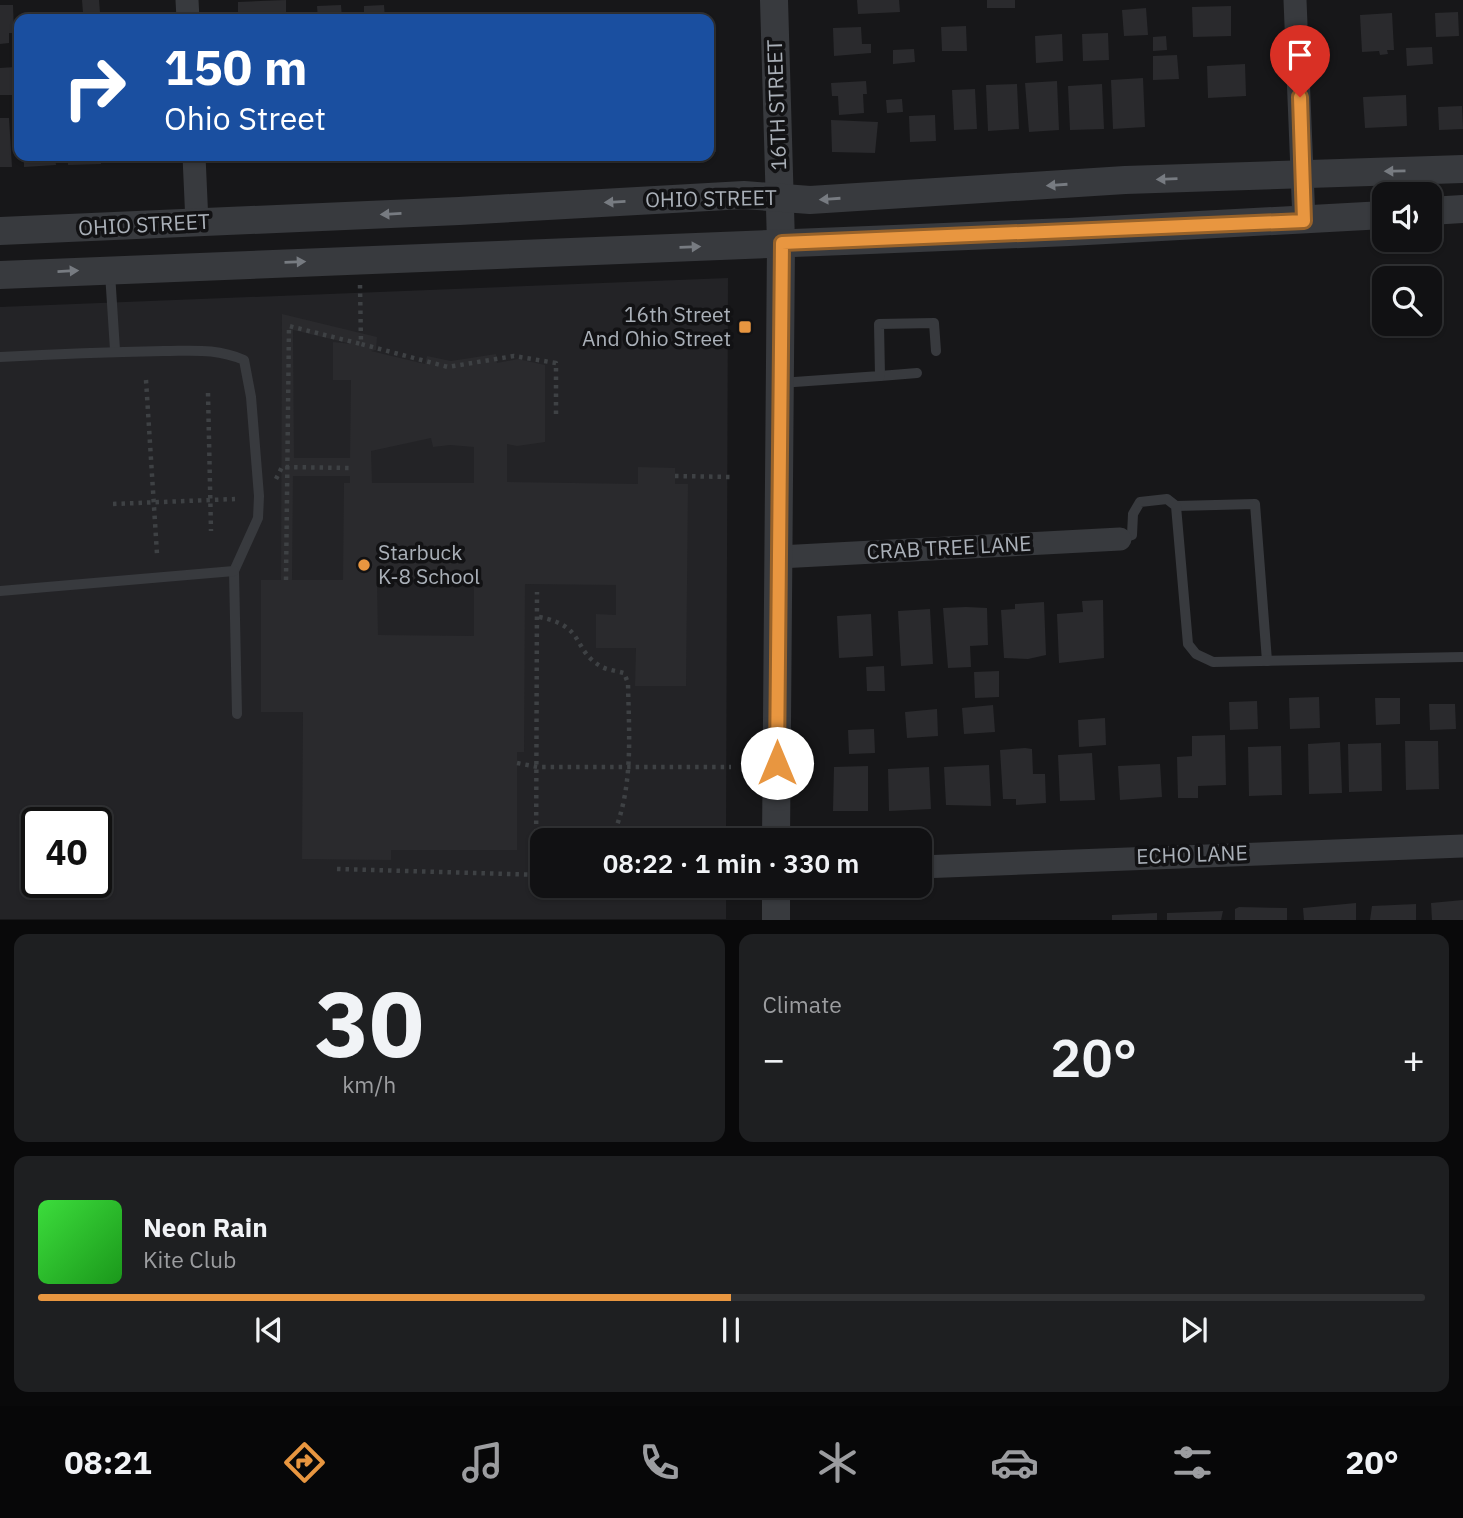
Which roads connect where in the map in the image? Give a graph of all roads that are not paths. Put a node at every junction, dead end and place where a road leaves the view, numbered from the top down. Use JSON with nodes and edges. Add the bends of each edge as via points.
{"nodes":[{"id":1,"x":774,"y":0,"type":"edge"},
{"id":2,"x":1295,"y":0,"type":"edge"},
{"id":3,"x":194,"y":161,"type":"edge"},
{"id":4,"x":1463,"y":169,"type":"edge"},
{"id":5,"x":1303,"y":173,"type":"junction"},
{"id":6,"x":781,"y":197,"type":"junction"},
{"id":7,"x":1463,"y":209,"type":"edge"},
{"id":8,"x":1442,"y":210,"type":"edge"},
{"id":9,"x":1372,"y":216,"type":"edge"},
{"id":10,"x":1304,"y":221,"type":"junction"},
{"id":11,"x":197,"y":223,"type":"junction"},
{"id":12,"x":0,"y":231,"type":"edge"},
{"id":13,"x":782,"y":243,"type":"junction"},
{"id":14,"x":110,"y":270,"type":"junction"},
{"id":15,"x":0,"y":275,"type":"edge"},
{"id":16,"x":116,"y":350,"type":"junction"},
{"id":17,"x":936,"y":351,"type":"dead end"},
{"id":18,"x":0,"y":357,"type":"edge"},
{"id":19,"x":918,"y":373,"type":"dead end"},
{"id":20,"x":880,"y":376,"type":"junction"},
{"id":21,"x":780,"y":383,"type":"junction"},
{"id":22,"x":1176,"y":506,"type":"junction"},
{"id":23,"x":1120,"y":539,"type":"joint"},
{"id":24,"x":779,"y":557,"type":"junction"},
{"id":25,"x":234,"y":571,"type":"junction"},
{"id":26,"x":0,"y":591,"type":"edge"},
{"id":27,"x":1463,"y":657,"type":"edge"},
{"id":28,"x":1267,"y":661,"type":"junction"},
{"id":29,"x":237,"y":713,"type":"dead end"},
{"id":30,"x":776,"y":828,"type":"edge"},
{"id":31,"x":1463,"y":846,"type":"edge"},
{"id":32,"x":932,"y":867,"type":"edge"},
{"id":33,"x":776,"y":898,"type":"edge"},
{"id":34,"x":776,"y":919,"type":"edge"}],
"edges":[{"from":1,"to":6,"type":"street","name":"16TH STREET"},
{"from":2,"to":5,"type":"street"},
{"from":3,"to":11,"type":"street"},
{"from":4,"to":5,"type":"street","name":"OHIO STREET","one_way":true},
{"from":5,"to":6,"type":"street","name":"OHIO STREET","one_way":true,"via":[[810,200]]},
{"from":5,"to":10,"type":"street"},
{"from":6,"to":11,"type":"street","name":"OHIO STREET","one_way":true,"via":[[744,195]]},
{"from":6,"to":13,"type":"street","name":"16TH STREET"},
{"from":7,"to":8,"type":"street"},
{"from":9,"to":10,"type":"street","name":"OHIO STREET"},
{"from":10,"to":13,"type":"street","name":"OHIO STREET"},
{"from":11,"to":12,"type":"street","name":"OHIO STREET"},
{"from":14,"to":13,"type":"street","name":"OHIO STREET","one_way":true},
{"from":13,"to":21,"type":"street","name":"16TH STREET"},
{"from":15,"to":14,"type":"street","name":"OHIO STREET","one_way":true},
{"from":14,"to":16,"type":"lane"},
{"from":16,"to":18,"type":"lane"},
{"from":16,"to":25,"type":"lane","via":[[206,349],[244,360],[251,397],[258,518]]},
{"from":17,"to":20,"type":"lane","via":[[934,323],[879,324]]},
{"from":19,"to":20,"type":"lane"},
{"from":20,"to":21,"type":"lane"},
{"from":21,"to":24,"type":"street","name":"16TH STREET"},
{"from":22,"to":23,"type":"lane","via":[[1167,499],[1140,502],[1133,514],[1132,535]]},
{"from":22,"to":28,"type":"lane","via":[[1188,644],[1213,662]]},
{"from":22,"to":28,"type":"lane","via":[[1255,504]]},
{"from":23,"to":24,"type":"street","name":"CRAB TREE LANE"},
{"from":24,"to":30,"type":"street","name":"16TH STREET"},
{"from":25,"to":26,"type":"lane"},
{"from":25,"to":29,"type":"lane"},
{"from":27,"to":28,"type":"lane"},
{"from":31,"to":32,"type":"street","name":"ECHO LANE"},
{"from":33,"to":34,"type":"street"}]}
